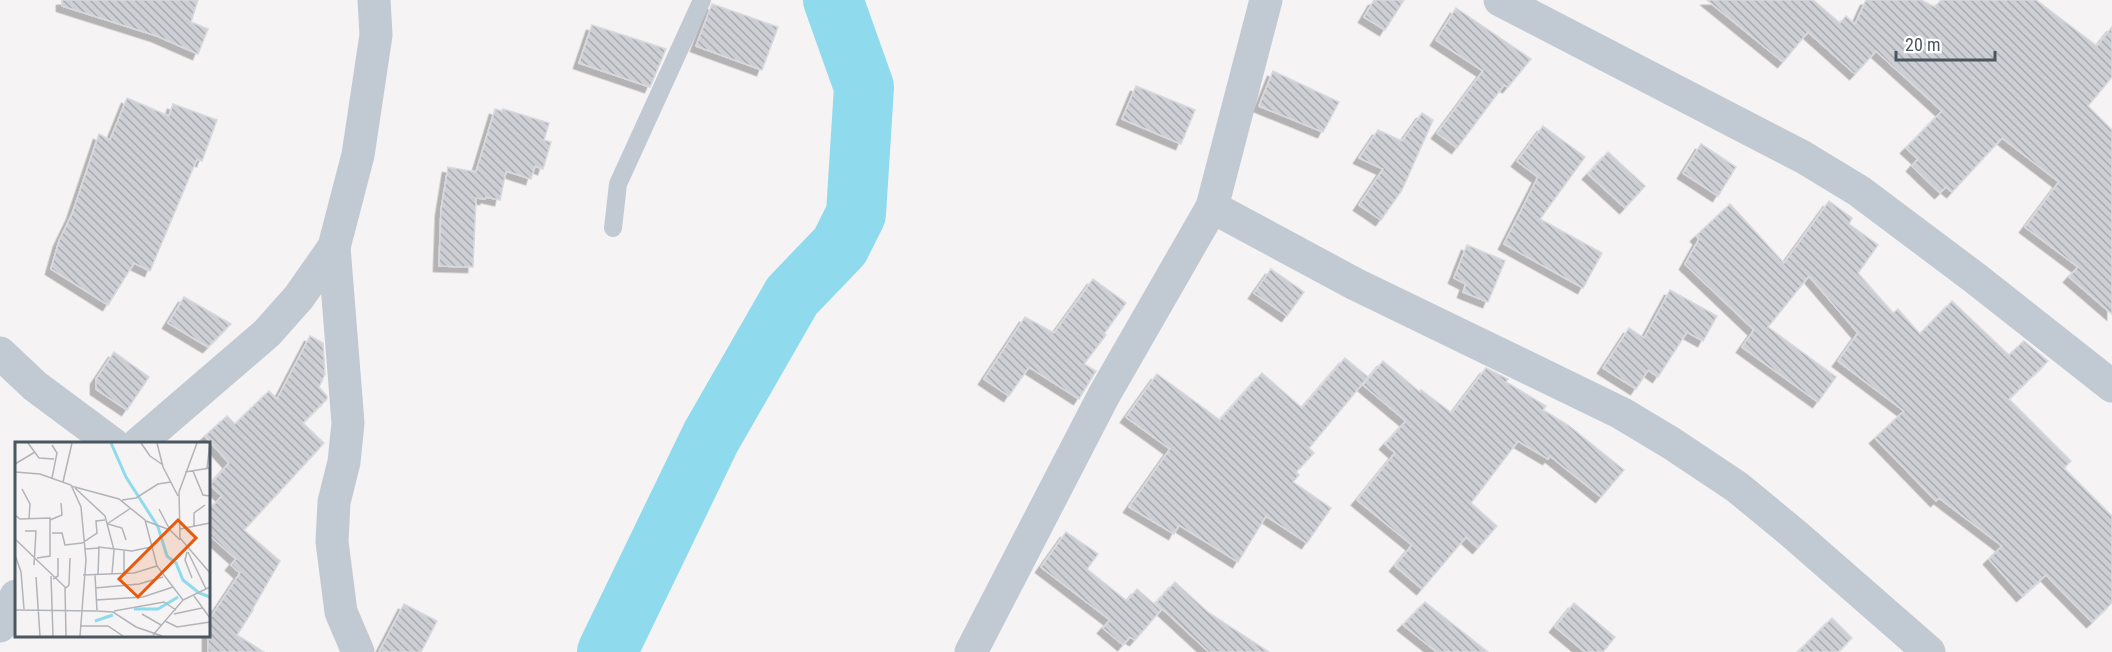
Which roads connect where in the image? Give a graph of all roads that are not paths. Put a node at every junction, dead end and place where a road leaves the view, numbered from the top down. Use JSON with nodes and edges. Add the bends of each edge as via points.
{"nodes":[{"id":1,"x":374,"y":0,"type":"edge"},
{"id":2,"x":702,"y":0,"type":"edge"},
{"id":3,"x":1266,"y":0,"type":"edge"},
{"id":4,"x":1500,"y":0,"type":"edge"},
{"id":5,"x":1212,"y":207,"type":"junction"},
{"id":6,"x":613,"y":228,"type":"dead end"},
{"id":7,"x":334,"y":247,"type":"junction"},
{"id":8,"x":0,"y":353,"type":"edge"},
{"id":9,"x":2112,"y":386,"type":"edge"},
{"id":10,"x":110,"y":442,"type":"edge"},
{"id":11,"x":140,"y":442,"type":"edge"},
{"id":12,"x":15,"y":598,"type":"edge"},
{"id":13,"x":341,"y":612,"type":"junction"},
{"id":14,"x":0,"y":626,"type":"edge"},
{"id":15,"x":328,"y":652,"type":"edge"},
{"id":16,"x":357,"y":652,"type":"edge"},
{"id":17,"x":971,"y":652,"type":"edge"},
{"id":18,"x":1928,"y":652,"type":"edge"}],
"edges":[{"from":1,"to":7,"type":"street","via":[[376,35],[358,155]]},
{"from":2,"to":6,"type":"lane","via":[[618,184]]},
{"from":3,"to":5,"type":"street"},
{"from":4,"to":9,"type":"street","via":[[1803,157],[1858,191]]},
{"from":5,"to":17,"type":"street","via":[[1104,394]]},
{"from":5,"to":18,"type":"street","via":[[1364,288],[1621,413],[1671,444],[1737,487]]},
{"from":7,"to":11,"type":"street","via":[[299,297],[267,333]]},
{"from":7,"to":13,"type":"street","via":[[348,423],[334,502],[332,542]]},
{"from":8,"to":10,"type":"street","via":[[35,386]]},
{"from":12,"to":14,"type":"street"},
{"from":13,"to":15,"type":"street"},
{"from":13,"to":16,"type":"street"}]}
